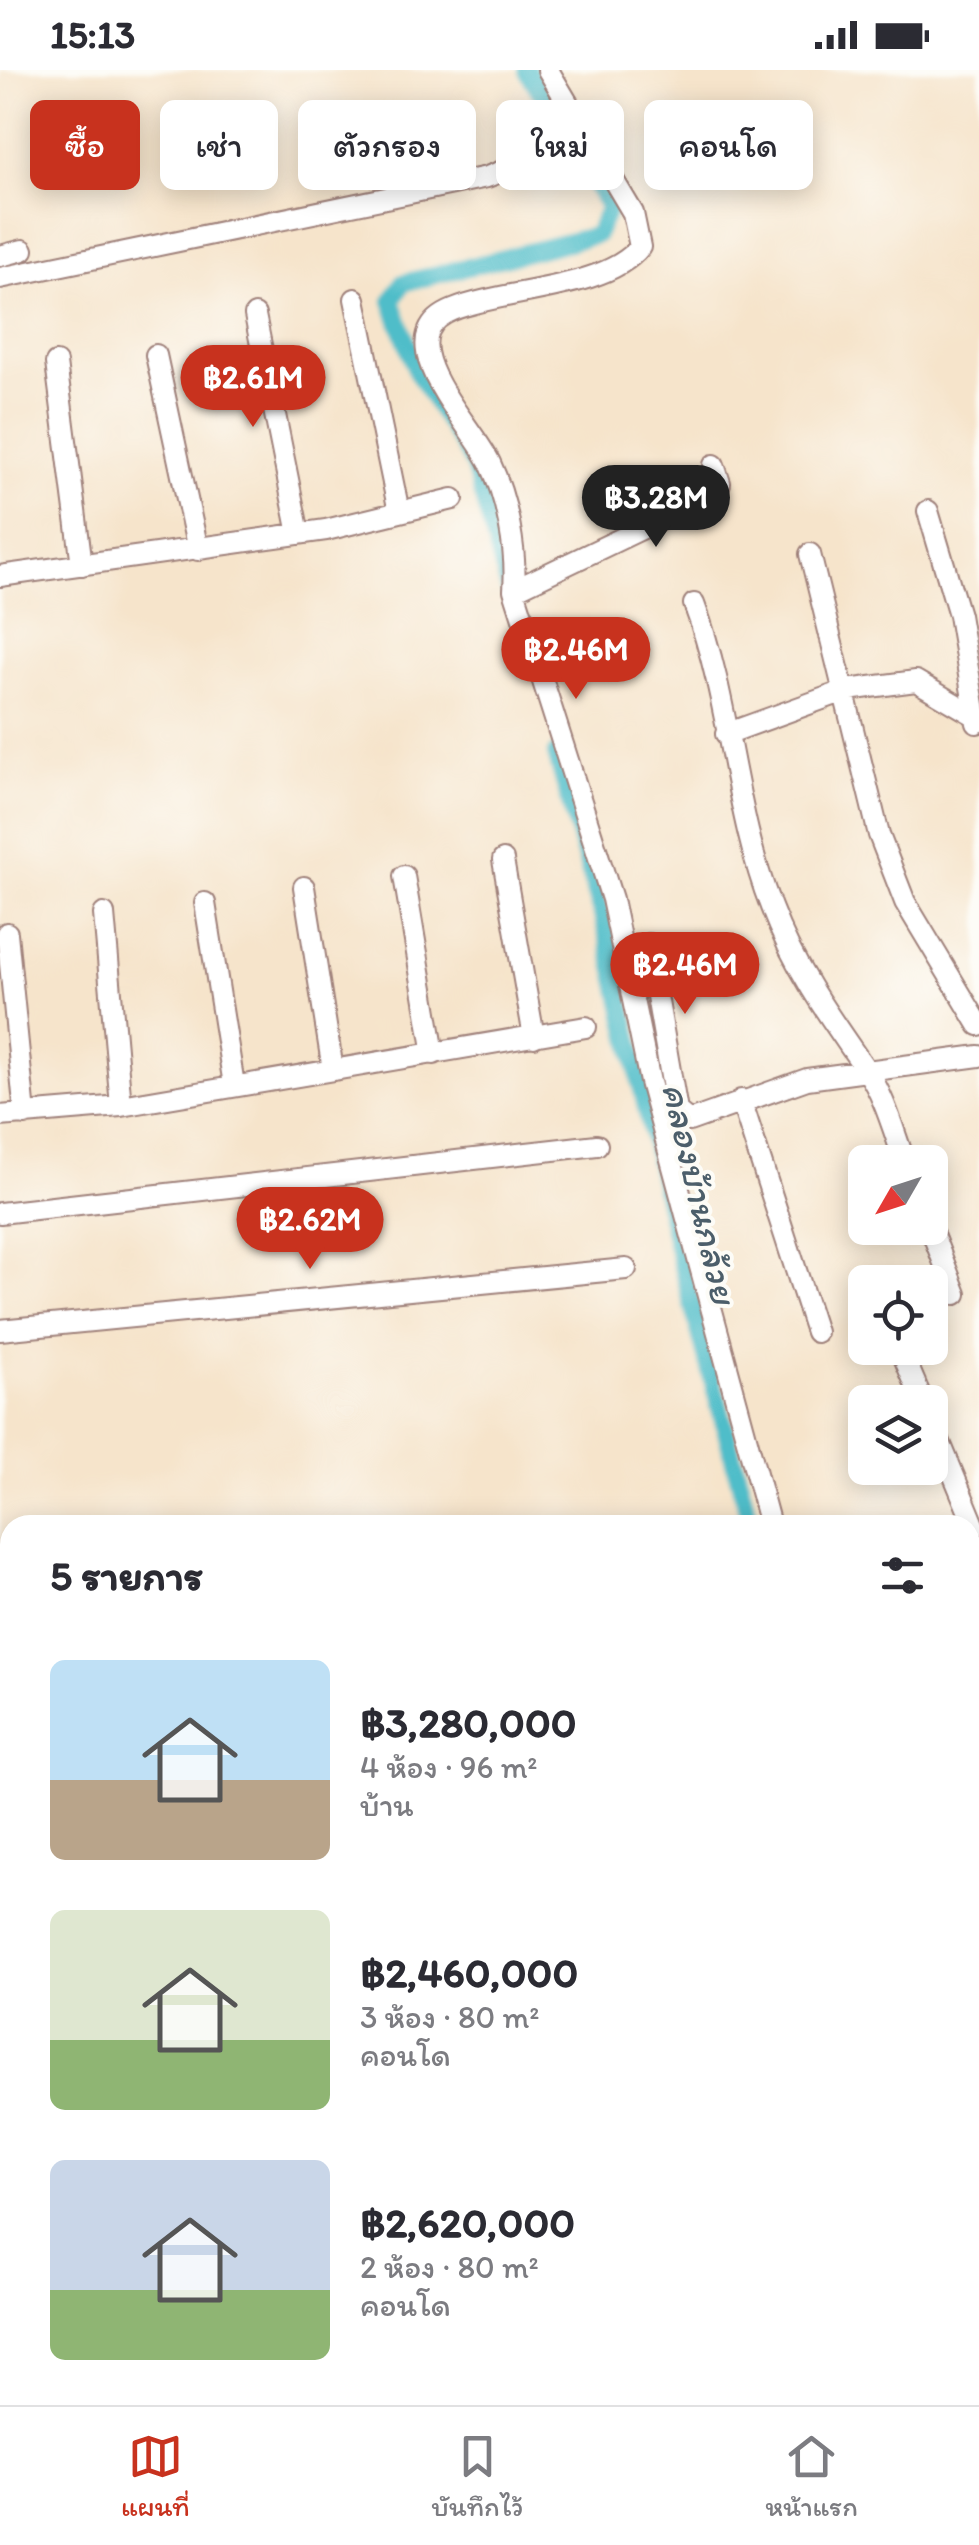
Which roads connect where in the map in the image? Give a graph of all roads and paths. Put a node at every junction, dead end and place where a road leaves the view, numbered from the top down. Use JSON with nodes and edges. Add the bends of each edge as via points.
{"nodes":[{"id":1,"x":548,"y":70,"type":"edge"},
{"id":2,"x":565,"y":100,"type":"edge"},
{"id":3,"x":496,"y":174,"type":"edge"},
{"id":4,"x":617,"y":190,"type":"edge"},
{"id":5,"x":23,"y":250,"type":"dead end"},
{"id":6,"x":0,"y":256,"type":"edge"},
{"id":7,"x":0,"y":278,"type":"edge"},
{"id":8,"x":355,"y":299,"type":"dead end"},
{"id":9,"x":255,"y":316,"type":"dead end"},
{"id":10,"x":156,"y":354,"type":"dead end"},
{"id":11,"x":56,"y":363,"type":"dead end"},
{"id":12,"x":714,"y":465,"type":"dead end"},
{"id":13,"x":453,"y":498,"type":"dead end"},
{"id":14,"x":928,"y":511,"type":"dead end"},
{"id":15,"x":399,"y":512,"type":"junction"},
{"id":16,"x":299,"y":534,"type":"junction"},
{"id":17,"x":198,"y":550,"type":"junction"},
{"id":18,"x":810,"y":554,"type":"dead end"},
{"id":19,"x":82,"y":565,"type":"junction"},
{"id":20,"x":0,"y":576,"type":"edge"},
{"id":21,"x":514,"y":590,"type":"junction"},
{"id":22,"x":694,"y":604,"type":"dead end"},
{"id":23,"x":847,"y":690,"type":"junction"},
{"id":24,"x":978,"y":722,"type":"edge"},
{"id":25,"x":726,"y":734,"type":"junction"},
{"id":26,"x":503,"y":860,"type":"dead end"},
{"id":27,"x":404,"y":876,"type":"dead end"},
{"id":28,"x":304,"y":887,"type":"dead end"},
{"id":29,"x":205,"y":903,"type":"dead end"},
{"id":30,"x":104,"y":914,"type":"dead end"},
{"id":31,"x":7,"y":933,"type":"dead end"},
{"id":32,"x":648,"y":944,"type":"dead end"},
{"id":33,"x":979,"y":1025,"type":"edge"},
{"id":34,"x":586,"y":1026,"type":"dead end"},
{"id":35,"x":534,"y":1037,"type":"junction"},
{"id":36,"x":434,"y":1054,"type":"junction"},
{"id":37,"x":979,"y":1056,"type":"edge"},
{"id":38,"x":332,"y":1070,"type":"junction"},
{"id":39,"x":867,"y":1072,"type":"junction"},
{"id":40,"x":234,"y":1084,"type":"junction"},
{"id":41,"x":741,"y":1100,"type":"junction"},
{"id":42,"x":121,"y":1106,"type":"junction"},
{"id":43,"x":25,"y":1115,"type":"junction"},
{"id":44,"x":0,"y":1116,"type":"edge"},
{"id":45,"x":596,"y":1145,"type":"dead end"},
{"id":46,"x":898,"y":1145,"type":"edge"},
{"id":47,"x":0,"y":1213,"type":"edge"},
{"id":48,"x":937,"y":1245,"type":"edge"},
{"id":49,"x":626,"y":1269,"type":"dead end"},
{"id":50,"x":956,"y":1294,"type":"dead end"},
{"id":51,"x":0,"y":1330,"type":"edge"},
{"id":52,"x":816,"y":1332,"type":"dead end"},
{"id":53,"x":948,"y":1460,"type":"edge"},
{"id":54,"x":767,"y":1515,"type":"edge"},
{"id":55,"x":972,"y":1515,"type":"edge"}],
"edges":[{"from":1,"to":2,"type":"street"},
{"from":3,"to":7,"type":"street"},
{"from":4,"to":21,"type":"street","via":[[642,238],[633,255],[580,278],[446,313],[428,328],[425,345],[437,377],[492,466],[516,564]]},
{"from":5,"to":6,"type":"street"},
{"from":8,"to":15,"type":"street"},
{"from":9,"to":16,"type":"street"},
{"from":10,"to":17,"type":"street"},
{"from":11,"to":19,"type":"street"},
{"from":12,"to":21,"type":"street","via":[[720,483],[712,495]]},
{"from":13,"to":15,"type":"street"},
{"from":14,"to":24,"type":"street","via":[[959,616]]},
{"from":15,"to":16,"type":"street"},
{"from":16,"to":17,"type":"street"},
{"from":17,"to":19,"type":"street"},
{"from":18,"to":23,"type":"street"},
{"from":19,"to":20,"type":"street"},
{"from":21,"to":54,"type":"street","via":[[612,898],[650,1082]]},
{"from":22,"to":25,"type":"street","via":[[711,648]]},
{"from":23,"to":24,"type":"street","via":[[916,681]]},
{"from":23,"to":25,"type":"street"},
{"from":23,"to":33,"type":"street","via":[[879,835],[905,902]]},
{"from":25,"to":39,"type":"street","via":[[770,904],[824,1012]]},
{"from":26,"to":35,"type":"street"},
{"from":27,"to":36,"type":"street"},
{"from":28,"to":38,"type":"street"},
{"from":29,"to":40,"type":"street"},
{"from":30,"to":42,"type":"street"},
{"from":31,"to":43,"type":"street"},
{"from":32,"to":41,"type":"street","via":[[677,1111],[689,1121],[701,1120]]},
{"from":34,"to":35,"type":"street"},
{"from":35,"to":36,"type":"street"},
{"from":36,"to":38,"type":"street"},
{"from":37,"to":39,"type":"street"},
{"from":38,"to":40,"type":"street"},
{"from":39,"to":41,"type":"street","via":[[808,1079]]},
{"from":39,"to":46,"type":"street"},
{"from":40,"to":42,"type":"street"},
{"from":41,"to":52,"type":"street"},
{"from":42,"to":43,"type":"street"},
{"from":43,"to":44,"type":"street"},
{"from":45,"to":47,"type":"street"},
{"from":48,"to":50,"type":"street"},
{"from":49,"to":51,"type":"street"},
{"from":53,"to":55,"type":"street"}]}
